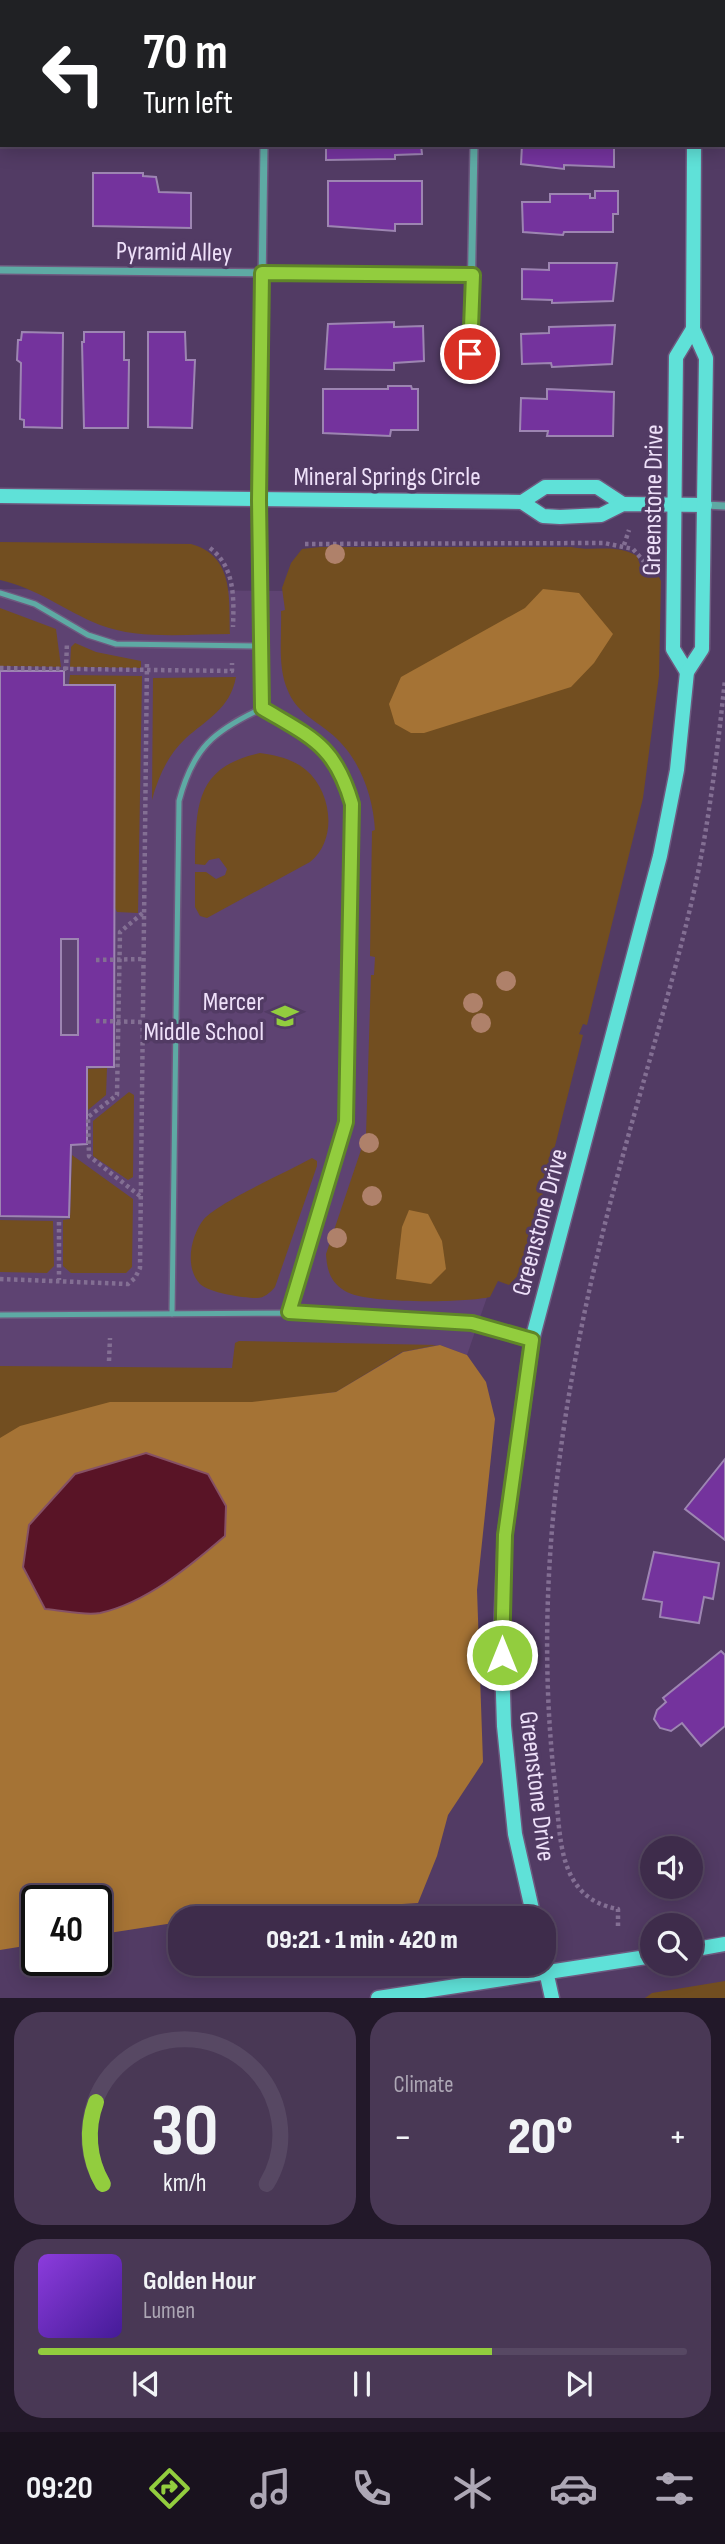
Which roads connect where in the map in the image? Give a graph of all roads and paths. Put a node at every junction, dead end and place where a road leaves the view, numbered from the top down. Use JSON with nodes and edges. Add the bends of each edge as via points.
{"nodes":[{"id":1,"x":264,"y":147,"type":"edge"},
{"id":2,"x":474,"y":147,"type":"edge"},
{"id":3,"x":694,"y":147,"type":"edge"},
{"id":4,"x":0,"y":270,"type":"edge"},
{"id":5,"x":262,"y":273,"type":"junction"},
{"id":6,"x":473,"y":275,"type":"junction"},
{"id":7,"x":692,"y":329,"type":"junction"},
{"id":8,"x":470,"y":354,"type":"dead end"},
{"id":9,"x":0,"y":496,"type":"edge"},
{"id":10,"x":259,"y":500,"type":"junction"},
{"id":11,"x":522,"y":502,"type":"junction"},
{"id":12,"x":623,"y":504,"type":"junction"},
{"id":13,"x":676,"y":505,"type":"junction"},
{"id":14,"x":705,"y":505,"type":"junction"},
{"id":15,"x":725,"y":506,"type":"edge"},
{"id":16,"x":629,"y":530,"type":"dead end"},
{"id":17,"x":305,"y":544,"type":"dead end"},
{"id":18,"x":625,"y":545,"type":"junction"},
{"id":19,"x":210,"y":548,"type":"dead end"},
{"id":20,"x":647,"y":565,"type":"dead end"},
{"id":21,"x":0,"y":593,"type":"edge"},
{"id":22,"x":233,"y":632,"type":"dead end"},
{"id":23,"x":147,"y":646,"type":"junction"},
{"id":24,"x":261,"y":646,"type":"junction"},
{"id":25,"x":233,"y":663,"type":"dead end"},
{"id":26,"x":0,"y":668,"type":"edge"},
{"id":27,"x":147,"y":671,"type":"junction"},
{"id":28,"x":687,"y":672,"type":"junction"},
{"id":29,"x":725,"y":680,"type":"edge"},
{"id":30,"x":262,"y":708,"type":"junction"},
{"id":31,"x":145,"y":911,"type":"junction"},
{"id":32,"x":120,"y":959,"type":"junction"},
{"id":33,"x":144,"y":959,"type":"junction"},
{"id":34,"x":96,"y":960,"type":"dead end"},
{"id":35,"x":96,"y":1021,"type":"dead end"},
{"id":36,"x":118,"y":1021,"type":"junction"},
{"id":37,"x":143,"y":1022,"type":"junction"},
{"id":38,"x":141,"y":1196,"type":"junction"},
{"id":39,"x":58,"y":1222,"type":"dead end"},
{"id":40,"x":0,"y":1279,"type":"edge"},
{"id":41,"x":59,"y":1280,"type":"junction"},
{"id":42,"x":108,"y":1284,"type":"junction"},
{"id":43,"x":108,"y":1293,"type":"dead end"},
{"id":44,"x":289,"y":1312,"type":"junction"},
{"id":45,"x":172,"y":1314,"type":"junction"},
{"id":46,"x":0,"y":1315,"type":"edge"},
{"id":47,"x":110,"y":1338,"type":"dead end"},
{"id":48,"x":532,"y":1340,"type":"junction"},
{"id":49,"x":109,"y":1361,"type":"dead end"},
{"id":50,"x":531,"y":1906,"type":"edge"},
{"id":51,"x":618,"y":1926,"type":"dead end"},
{"id":52,"x":725,"y":1944,"type":"edge"},
{"id":53,"x":703,"y":1948,"type":"edge"},
{"id":54,"x":640,"y":1957,"type":"edge"},
{"id":55,"x":556,"y":1965,"type":"edge"},
{"id":56,"x":493,"y":1976,"type":"edge"},
{"id":57,"x":547,"y":1976,"type":"edge"},
{"id":58,"x":378,"y":1998,"type":"edge"},
{"id":59,"x":552,"y":1998,"type":"edge"}],
"edges":[{"from":1,"to":5,"type":"street"},
{"from":2,"to":6,"type":"street"},
{"from":3,"to":7,"type":"street","name":"Greenstone Drive"},
{"from":4,"to":5,"type":"street","name":"Pyramid Alley"},
{"from":5,"to":6,"type":"street","name":"Pyramid Alley"},
{"from":5,"to":10,"type":"street"},
{"from":6,"to":8,"type":"street"},
{"from":7,"to":13,"type":"street","name":"Greenstone Drive","via":[[676,356]]},
{"from":7,"to":14,"type":"street","name":"Greenstone Drive","via":[[706,358]]},
{"from":9,"to":10,"type":"street","name":"Mineral Springs Circle"},
{"from":10,"to":11,"type":"street","name":"Mineral Springs Circle"},
{"from":10,"to":24,"type":"lane"},
{"from":11,"to":12,"type":"street","name":"Mineral Springs Circle","via":[[543,516],[560,517],[601,515]]},
{"from":11,"to":12,"type":"street","name":"Mineral Springs Circle","via":[[545,487],[597,487]]},
{"from":12,"to":13,"type":"street","name":"Mineral Springs Circle"},
{"from":13,"to":14,"type":"street","name":"Mineral Springs Circle"},
{"from":13,"to":28,"type":"street","name":"Greenstone Drive","via":[[673,649]]},
{"from":14,"to":15,"type":"street"},
{"from":14,"to":28,"type":"street","name":"Greenstone Drive","via":[[702,649]]},
{"from":16,"to":18,"type":"path"},
{"from":17,"to":18,"type":"path"},
{"from":18,"to":20,"type":"path"},
{"from":19,"to":22,"type":"path","via":[[219,555],[234,594]]},
{"from":21,"to":23,"type":"lane","via":[[35,604],[101,640]]},
{"from":23,"to":24,"type":"lane"},
{"from":23,"to":27,"type":"path"},
{"from":24,"to":30,"type":"lane"},
{"from":25,"to":27,"type":"path","via":[[232,671]]},
{"from":26,"to":27,"type":"path"},
{"from":27,"to":31,"type":"path"},
{"from":28,"to":48,"type":"street","name":"Greenstone Drive","via":[[677,770],[657,869]]},
{"from":29,"to":51,"type":"path","via":[[710,809],[693,897],[600,1243],[573,1366],[558,1453],[549,1550],[550,1716],[564,1861],[577,1889],[600,1906],[618,1909]]},
{"from":30,"to":44,"type":"lane","via":[[319,743],[344,777],[352,804],[346,1122]]},
{"from":30,"to":45,"type":"lane","via":[[230,723],[198,751],[179,802]]},
{"from":31,"to":32,"type":"path","via":[[120,932]]},
{"from":31,"to":33,"type":"path"},
{"from":32,"to":33,"type":"path"},
{"from":32,"to":34,"type":"path"},
{"from":32,"to":36,"type":"path"},
{"from":33,"to":37,"type":"path"},
{"from":35,"to":36,"type":"path"},
{"from":36,"to":37,"type":"path"},
{"from":36,"to":38,"type":"path","via":[[117,1095],[88,1117],[89,1156]]},
{"from":37,"to":38,"type":"path"},
{"from":38,"to":42,"type":"path","via":[[140,1268],[128,1284]]},
{"from":39,"to":41,"type":"path"},
{"from":40,"to":41,"type":"path"},
{"from":41,"to":42,"type":"path"},
{"from":42,"to":43,"type":"path"},
{"from":44,"to":45,"type":"lane"},
{"from":44,"to":48,"type":"lane","via":[[472,1323]]},
{"from":45,"to":46,"type":"lane"},
{"from":47,"to":49,"type":"path"},
{"from":48,"to":50,"type":"street","name":"Greenstone Drive","via":[[505,1535],[501,1631],[504,1726],[515,1834]]},
{"from":52,"to":53,"type":"street"},
{"from":54,"to":55,"type":"street"},
{"from":56,"to":58,"type":"street"},
{"from":57,"to":59,"type":"street"}]}
